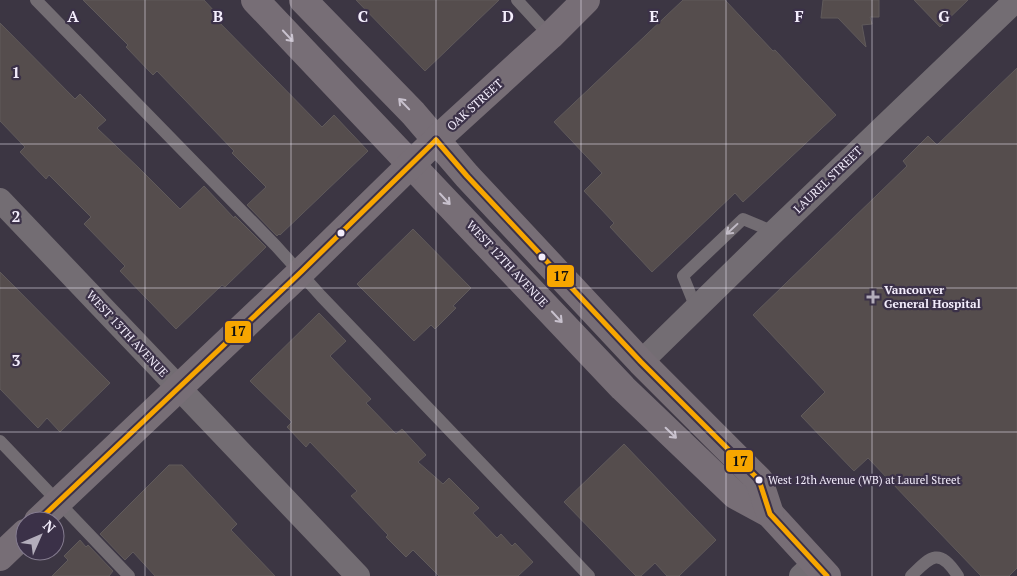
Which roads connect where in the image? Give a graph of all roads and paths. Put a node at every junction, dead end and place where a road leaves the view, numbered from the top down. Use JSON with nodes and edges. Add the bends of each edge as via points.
{"nodes":[{"id":1,"x":36,"y":0,"type":"edge"},
{"id":2,"x":255,"y":0,"type":"edge"},
{"id":3,"x":303,"y":0,"type":"edge"},
{"id":4,"x":517,"y":0,"type":"edge"},
{"id":5,"x":586,"y":0,"type":"edge"},
{"id":6,"x":1016,"y":0,"type":"edge"},
{"id":7,"x":550,"y":36,"type":"junction"},
{"id":8,"x":436,"y":140,"type":"junction"},
{"id":9,"x":411,"y":164,"type":"junction"},
{"id":10,"x":0,"y":200,"type":"edge"},
{"id":11,"x":774,"y":232,"type":"junction"},
{"id":12,"x":301,"y":272,"type":"junction"},
{"id":13,"x":696,"y":308,"type":"junction"},
{"id":14,"x":642,"y":362,"type":"junction"},
{"id":15,"x":178,"y":388,"type":"junction"},
{"id":16,"x":0,"y":441,"type":"edge"},
{"id":17,"x":58,"y":502,"type":"junction"},
{"id":18,"x":49,"y":511,"type":"edge"},
{"id":19,"x":770,"y":514,"type":"junction"},
{"id":20,"x":15,"y":543,"type":"edge"},
{"id":21,"x":0,"y":557,"type":"edge"},
{"id":22,"x":814,"y":572,"type":"edge"},
{"id":23,"x":129,"y":576,"type":"edge"},
{"id":24,"x":358,"y":576,"type":"edge"},
{"id":25,"x":589,"y":576,"type":"edge"},
{"id":26,"x":911,"y":576,"type":"edge"},
{"id":27,"x":958,"y":576,"type":"edge"}],
"edges":[{"from":1,"to":12,"type":"lane"},
{"from":2,"to":9,"type":"street","name":"WEST 12TH AVENUE","one_way":true},
{"from":8,"to":3,"type":"street","name":"WEST 12TH AVENUE","one_way":true},
{"from":4,"to":7,"type":"lane"},
{"from":5,"to":7,"type":"street","name":"OAK STREET"},
{"from":6,"to":11,"type":"street","name":"LAUREL STREET"},
{"from":7,"to":8,"type":"street","name":"OAK STREET"},
{"from":8,"to":9,"type":"street","name":"OAK STREET"},
{"from":8,"to":14,"type":"street","name":"WEST 12TH AVENUE"},
{"from":9,"to":12,"type":"street","name":"OAK STREET"},
{"from":9,"to":19,"type":"street","name":"WEST 12TH AVENUE","one_way":true,"via":[[623,388],[735,495]]},
{"from":10,"to":15,"type":"street","name":"WEST 13TH AVENUE"},
{"from":11,"to":13,"type":"street","name":"LAUREL STREET"},
{"from":11,"to":13,"type":"lane","one_way":true,"via":[[743,219],[683,276]]},
{"from":12,"to":15,"type":"street","name":"OAK STREET"},
{"from":12,"to":25,"type":"lane"},
{"from":13,"to":14,"type":"street","name":"LAUREL STREET"},
{"from":14,"to":19,"type":"street","name":"WEST 12TH AVENUE","via":[[759,480]]},
{"from":15,"to":17,"type":"street","name":"OAK STREET"},
{"from":15,"to":24,"type":"street","name":"WEST 13TH AVENUE"},
{"from":16,"to":17,"type":"lane"},
{"from":17,"to":18,"type":"street","name":"OAK STREET"},
{"from":17,"to":23,"type":"lane"},
{"from":19,"to":22,"type":"street","name":"WEST 12TH AVENUE"},
{"from":20,"to":21,"type":"street"},
{"from":26,"to":27,"type":"lane","via":[[926,560],[936,557],[944,560]]}]}
